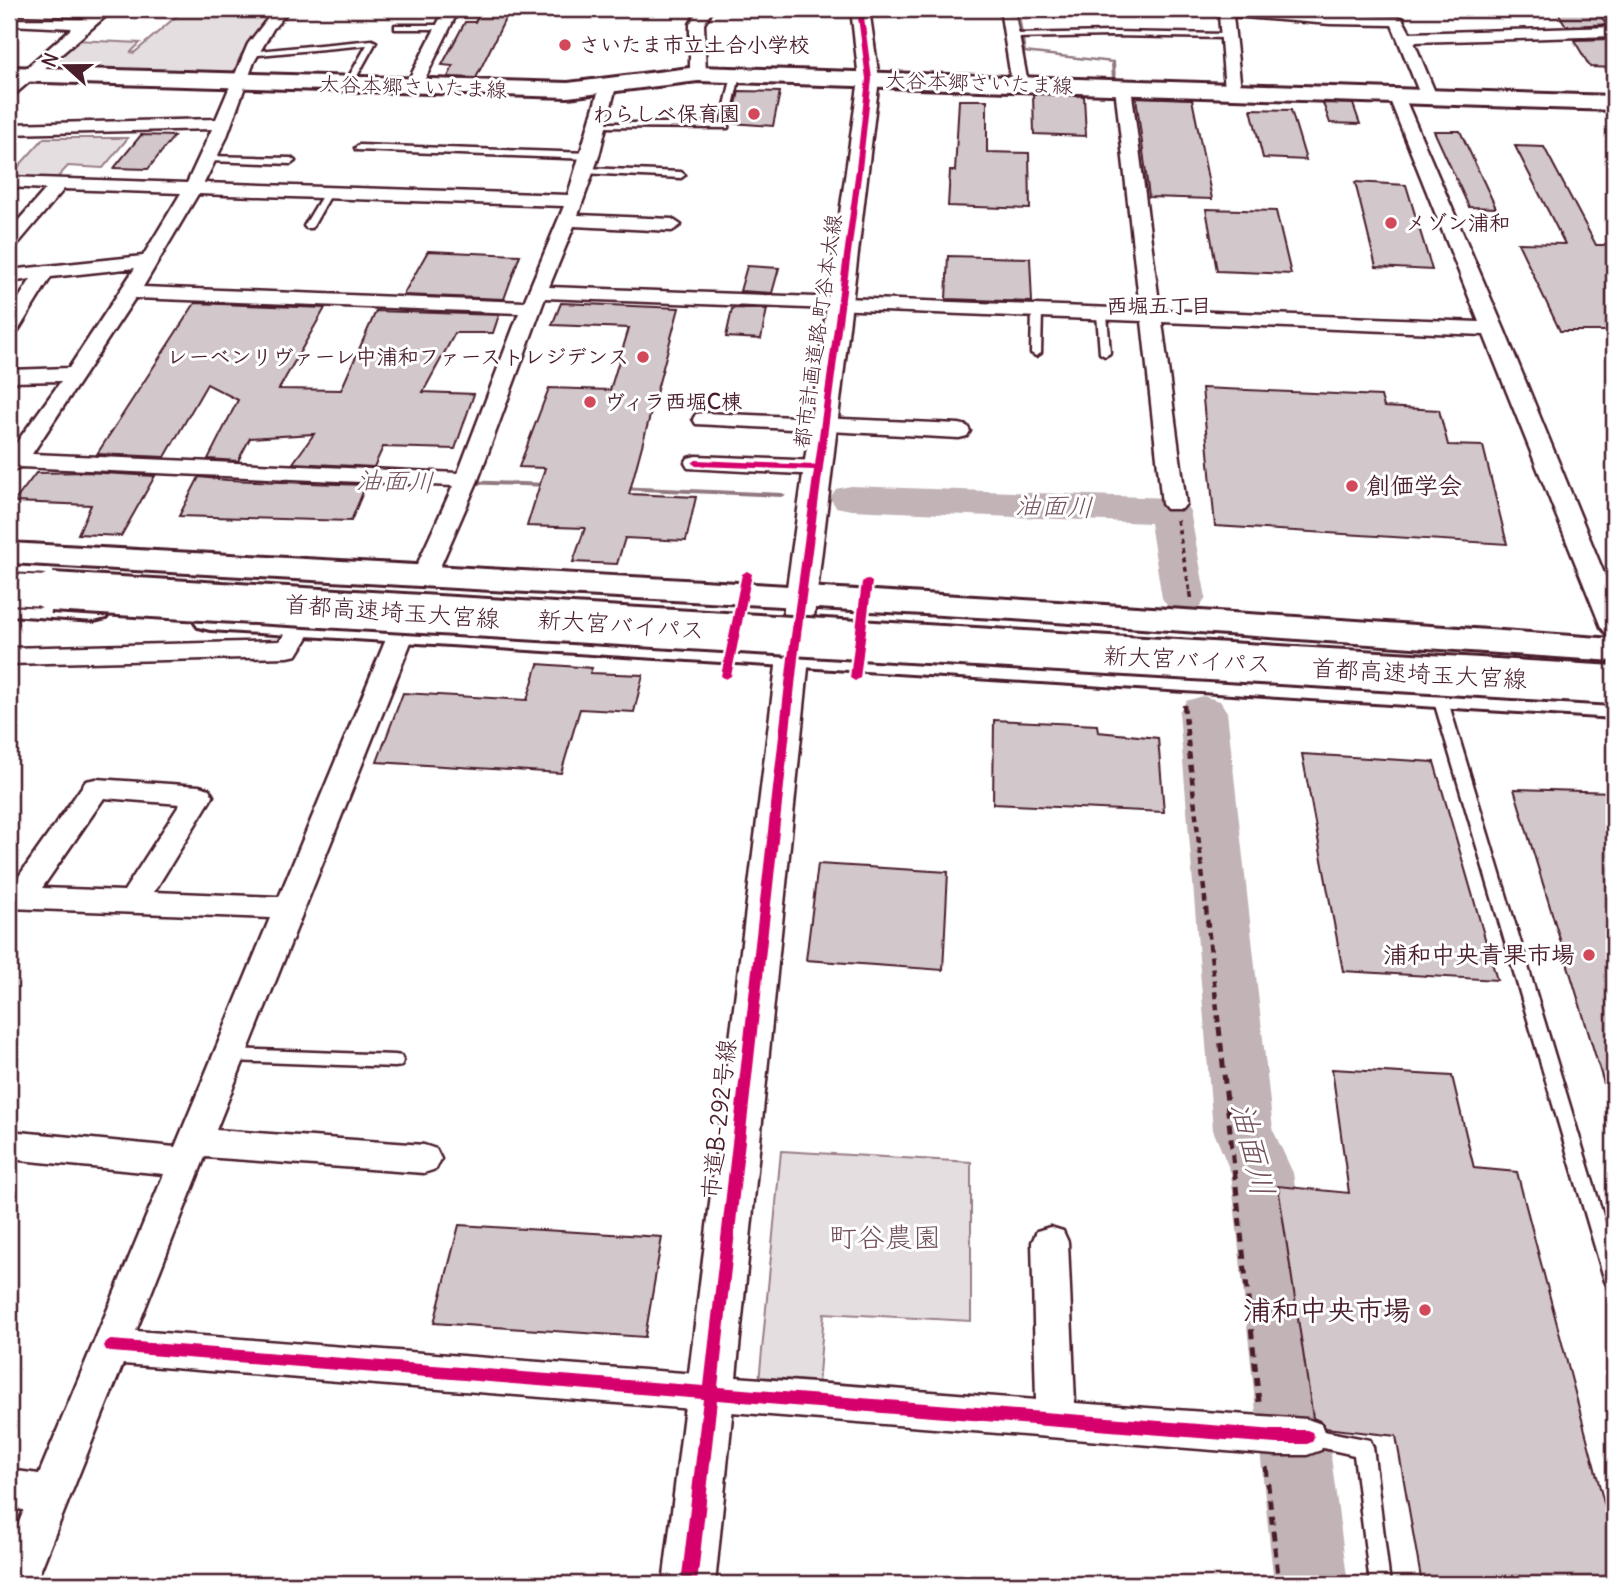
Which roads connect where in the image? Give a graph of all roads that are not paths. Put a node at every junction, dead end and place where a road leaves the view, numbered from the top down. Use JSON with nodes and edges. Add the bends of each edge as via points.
{"nodes":[{"id":1,"x":107,"y":9,"type":"edge"},
{"id":2,"x":283,"y":9,"type":"edge"},
{"id":3,"x":452,"y":9,"type":"edge"},
{"id":4,"x":706,"y":9,"type":"edge"},
{"id":5,"x":860,"y":9,"type":"edge"},
{"id":6,"x":1007,"y":9,"type":"edge"},
{"id":7,"x":1200,"y":9,"type":"edge"},
{"id":8,"x":1226,"y":10,"type":"edge"},
{"id":9,"x":1393,"y":15,"type":"edge"},
{"id":10,"x":9,"y":21,"type":"edge"},
{"id":11,"x":85,"y":24,"type":"junction"},
{"id":12,"x":398,"y":27,"type":"dead end"},
{"id":13,"x":443,"y":27,"type":"junction"},
{"id":14,"x":1614,"y":32,"type":"edge"},
{"id":15,"x":1018,"y":36,"type":"junction"},
{"id":16,"x":1226,"y":36,"type":"junction"},
{"id":17,"x":1407,"y":38,"type":"junction"},
{"id":18,"x":248,"y":54,"type":"junction"},
{"id":19,"x":17,"y":74,"type":"edge"},
{"id":20,"x":698,"y":74,"type":"junction"},
{"id":21,"x":736,"y":75,"type":"junction"},
{"id":22,"x":869,"y":79,"type":"junction"},
{"id":23,"x":237,"y":82,"type":"junction"},
{"id":24,"x":1020,"y":84,"type":"junction"},
{"id":25,"x":348,"y":85,"type":"junction"},
{"id":26,"x":608,"y":86,"type":"junction"},
{"id":27,"x":413,"y":87,"type":"junction"},
{"id":28,"x":1123,"y":88,"type":"junction"},
{"id":29,"x":1233,"y":90,"type":"junction"},
{"id":30,"x":9,"y":91,"type":"edge"},
{"id":31,"x":1395,"y":96,"type":"junction"},
{"id":32,"x":1429,"y":97,"type":"junction"},
{"id":33,"x":1614,"y":103,"type":"edge"},
{"id":34,"x":222,"y":124,"type":"junction"},
{"id":35,"x":598,"y":125,"type":"junction"},
{"id":36,"x":9,"y":129,"type":"edge"},
{"id":37,"x":359,"y":148,"type":"dead end"},
{"id":38,"x":209,"y":158,"type":"junction"},
{"id":39,"x":291,"y":161,"type":"dead end"},
{"id":40,"x":588,"y":164,"type":"junction"},
{"id":41,"x":681,"y":174,"type":"dead end"},
{"id":42,"x":9,"y":182,"type":"edge"},
{"id":43,"x":59,"y":184,"type":"junction"},
{"id":44,"x":193,"y":188,"type":"junction"},
{"id":45,"x":328,"y":193,"type":"junction"},
{"id":46,"x":571,"y":211,"type":"junction"},
{"id":47,"x":673,"y":225,"type":"dead end"},
{"id":48,"x":309,"y":226,"type":"dead end"},
{"id":49,"x":9,"y":242,"type":"edge"},
{"id":50,"x":148,"y":261,"type":"junction"},
{"id":51,"x":45,"y":272,"type":"junction"},
{"id":52,"x":9,"y":276,"type":"edge"},
{"id":53,"x":129,"y":292,"type":"junction"},
{"id":54,"x":534,"y":300,"type":"junction"},
{"id":55,"x":840,"y":305,"type":"junction"},
{"id":56,"x":1037,"y":312,"type":"junction"},
{"id":57,"x":1102,"y":314,"type":"junction"},
{"id":58,"x":1153,"y":316,"type":"junction"},
{"id":59,"x":9,"y":330,"type":"edge"},
{"id":60,"x":1494,"y":330,"type":"junction"},
{"id":61,"x":1036,"y":353,"type":"dead end"},
{"id":62,"x":1105,"y":353,"type":"dead end"},
{"id":63,"x":75,"y":374,"type":"junction"},
{"id":64,"x":9,"y":376,"type":"edge"},
{"id":65,"x":704,"y":419,"type":"dead end"},
{"id":66,"x":825,"y":424,"type":"junction"},
{"id":67,"x":959,"y":431,"type":"dead end"},
{"id":68,"x":9,"y":432,"type":"edge"},
{"id":69,"x":35,"y":433,"type":"junction"},
{"id":70,"x":696,"y":463,"type":"dead end"},
{"id":71,"x":11,"y":464,"type":"edge"},
{"id":72,"x":819,"y":468,"type":"junction"},
{"id":73,"x":466,"y":481,"type":"junction"},
{"id":74,"x":1174,"y":504,"type":"road end"},
{"id":75,"x":9,"y":552,"type":"edge"},
{"id":76,"x":9,"y":569,"type":"edge"},
{"id":77,"x":424,"y":576,"type":"junction"},
{"id":78,"x":9,"y":589,"type":"edge"},
{"id":79,"x":9,"y":605,"type":"edge"},
{"id":80,"x":301,"y":627,"type":"junction"},
{"id":81,"x":797,"y":627,"type":"junction"},
{"id":82,"x":1614,"y":627,"type":"edge"},
{"id":83,"x":402,"y":632,"type":"junction"},
{"id":84,"x":1424,"y":635,"type":"junction"},
{"id":85,"x":1614,"y":650,"type":"edge"},
{"id":86,"x":9,"y":656,"type":"edge"},
{"id":87,"x":1614,"y":663,"type":"edge"},
{"id":88,"x":1614,"y":685,"type":"edge"},
{"id":89,"x":1440,"y":698,"type":"junction"},
{"id":90,"x":1614,"y":706,"type":"edge"},
{"id":91,"x":14,"y":897,"type":"edge"},
{"id":92,"x":132,"y":902,"type":"junction"},
{"id":93,"x":290,"y":908,"type":"junction"},
{"id":94,"x":230,"y":1055,"type":"junction"},
{"id":95,"x":395,"y":1061,"type":"dead end"},
{"id":96,"x":9,"y":1145,"type":"edge"},
{"id":97,"x":191,"y":1152,"type":"junction"},
{"id":98,"x":424,"y":1159,"type":"dead end"},
{"id":99,"x":1051,"y":1242,"type":"dead end"},
{"id":100,"x":1614,"y":1281,"type":"edge"},
{"id":101,"x":111,"y":1346,"type":"junction"},
{"id":102,"x":709,"y":1392,"type":"junction"},
{"id":103,"x":1056,"y":1420,"type":"junction"},
{"id":104,"x":1282,"y":1437,"type":"joint"},
{"id":105,"x":9,"y":1489,"type":"edge"},
{"id":106,"x":50,"y":1495,"type":"junction"},
{"id":107,"x":14,"y":1584,"type":"edge"},
{"id":108,"x":689,"y":1584,"type":"edge"},
{"id":109,"x":1380,"y":1584,"type":"edge"}],
"edges":[{"from":1,"to":11,"type":"street"},
{"from":2,"to":18,"type":"street"},
{"from":3,"to":13,"type":"street"},
{"from":4,"to":20,"type":"street","via":[[697,24]]},
{"from":5,"to":22,"type":"street","name":"都市計画道路 町谷本太線"},
{"from":6,"to":15,"type":"street"},
{"from":7,"to":8,"type":"street"},
{"from":8,"to":9,"type":"street","via":[[1330,20]]},
{"from":8,"to":16,"type":"street"},
{"from":9,"to":17,"type":"street"},
{"from":10,"to":11,"type":"street"},
{"from":11,"to":19,"type":"street"},
{"from":12,"to":13,"type":"lane"},
{"from":13,"to":27,"type":"street"},
{"from":14,"to":17,"type":"street"},
{"from":15,"to":16,"type":"lane"},
{"from":15,"to":24,"type":"street"},
{"from":16,"to":29,"type":"street"},
{"from":17,"to":32,"type":"street"},
{"from":18,"to":23,"type":"street"},
{"from":18,"to":25,"type":"lane","via":[[372,43]]},
{"from":19,"to":23,"type":"main road","name":"大谷本郷さいたま線"},
{"from":19,"to":30,"type":"street"},
{"from":20,"to":21,"type":"main road","name":"大谷本郷さいたま線"},
{"from":20,"to":26,"type":"main road","name":"大谷本郷さいたま線"},
{"from":21,"to":22,"type":"main road","name":"大谷本郷さいたま線"},
{"from":21,"to":35,"type":"lane","via":[[725,126]]},
{"from":22,"to":24,"type":"main road","name":"大谷本郷さいたま線"},
{"from":22,"to":55,"type":"street","name":"都市計画道路 町谷本太線"},
{"from":23,"to":25,"type":"main road","name":"大谷本郷さいたま線"},
{"from":23,"to":34,"type":"street"},
{"from":24,"to":28,"type":"main road","name":"大谷本郷さいたま線"},
{"from":25,"to":27,"type":"main road","name":"大谷本郷さいたま線"},
{"from":26,"to":27,"type":"main road","name":"大谷本郷さいたま線","via":[[568,90]]},
{"from":26,"to":35,"type":"street"},
{"from":28,"to":29,"type":"main road","name":"大谷本郷さいたま線"},
{"from":28,"to":58,"type":"street"},
{"from":29,"to":31,"type":"main road","name":"大谷本郷さいたま線"},
{"from":31,"to":32,"type":"main road","name":"大谷本郷さいたま線"},
{"from":31,"to":60,"type":"street"},
{"from":32,"to":33,"type":"main road","name":"大谷本郷さいたま線"},
{"from":34,"to":36,"type":"street"},
{"from":34,"to":38,"type":"street"},
{"from":35,"to":40,"type":"street"},
{"from":37,"to":40,"type":"lane"},
{"from":38,"to":39,"type":"lane"},
{"from":38,"to":44,"type":"street"},
{"from":40,"to":41,"type":"lane"},
{"from":40,"to":46,"type":"street"},
{"from":42,"to":43,"type":"street"},
{"from":43,"to":44,"type":"street"},
{"from":43,"to":49,"type":"street"},
{"from":44,"to":45,"type":"street"},
{"from":44,"to":50,"type":"street"},
{"from":45,"to":46,"type":"street"},
{"from":45,"to":48,"type":"lane"},
{"from":46,"to":47,"type":"street"},
{"from":46,"to":54,"type":"street"},
{"from":50,"to":51,"type":"street"},
{"from":50,"to":53,"type":"street"},
{"from":51,"to":52,"type":"street"},
{"from":51,"to":59,"type":"street"},
{"from":53,"to":54,"type":"street"},
{"from":53,"to":63,"type":"street"},
{"from":54,"to":55,"type":"street"},
{"from":54,"to":73,"type":"street"},
{"from":55,"to":56,"type":"street"},
{"from":55,"to":66,"type":"street","name":"都市計画道路 町谷本太線"},
{"from":56,"to":57,"type":"street"},
{"from":56,"to":61,"type":"lane"},
{"from":57,"to":58,"type":"street"},
{"from":57,"to":62,"type":"lane"},
{"from":58,"to":60,"type":"street"},
{"from":58,"to":74,"type":"street"},
{"from":60,"to":82,"type":"street"},
{"from":63,"to":64,"type":"street"},
{"from":63,"to":69,"type":"street"},
{"from":65,"to":66,"type":"street"},
{"from":66,"to":67,"type":"street"},
{"from":66,"to":72,"type":"street","name":"都市計画道路 町谷本太線"},
{"from":68,"to":69,"type":"street"},
{"from":69,"to":71,"type":"street"},
{"from":70,"to":72,"type":"street"},
{"from":71,"to":73,"type":"street"},
{"from":72,"to":81,"type":"street","name":"都市計画道路 町谷本太線"},
{"from":73,"to":77,"type":"street"},
{"from":75,"to":77,"type":"main road","name":"新大宮バイパス"},
{"from":76,"to":87,"type":"main road","name":"首都高速埼玉大宮線"},
{"from":77,"to":81,"type":"main road","name":"新大宮バイパス","via":[[541,583],[596,592],[699,623]]},
{"from":78,"to":88,"type":"main road","name":"首都高速埼玉大宮線","bridge":true},
{"from":79,"to":80,"type":"main road","name":"新大宮バイパス"},
{"from":80,"to":83,"type":"main road","name":"新大宮バイパス"},
{"from":80,"to":86,"type":"street","via":[[288,649]]},
{"from":81,"to":83,"type":"main road","name":"新大宮バイパス"},
{"from":81,"to":84,"type":"main road","name":"新大宮バイパス"},
{"from":81,"to":89,"type":"main road","name":"新大宮バイパス","via":[[1150,680]]},
{"from":81,"to":102,"type":"street","name":"市道B-292号線"},
{"from":83,"to":93,"type":"street"},
{"from":84,"to":85,"type":"main road","name":"新大宮バイパス"},
{"from":84,"to":89,"type":"main road"},
{"from":89,"to":90,"type":"main road","name":"新大宮バイパス"},
{"from":89,"to":100,"type":"lane"},
{"from":91,"to":92,"type":"street"},
{"from":91,"to":92,"type":"street","via":[[96,788],[199,796]]},
{"from":92,"to":93,"type":"street"},
{"from":93,"to":94,"type":"street"},
{"from":94,"to":95,"type":"lane"},
{"from":94,"to":97,"type":"street"},
{"from":96,"to":97,"type":"street"},
{"from":97,"to":98,"type":"street"},
{"from":97,"to":101,"type":"street"},
{"from":99,"to":103,"type":"street"},
{"from":101,"to":102,"type":"street"},
{"from":101,"to":106,"type":"street"},
{"from":102,"to":103,"type":"street"},
{"from":102,"to":108,"type":"street","name":"市道B-292号線"},
{"from":103,"to":104,"type":"street"},
{"from":104,"to":109,"type":"lane","via":[[1363,1447]]},
{"from":105,"to":106,"type":"street"},
{"from":106,"to":107,"type":"street"}]}
